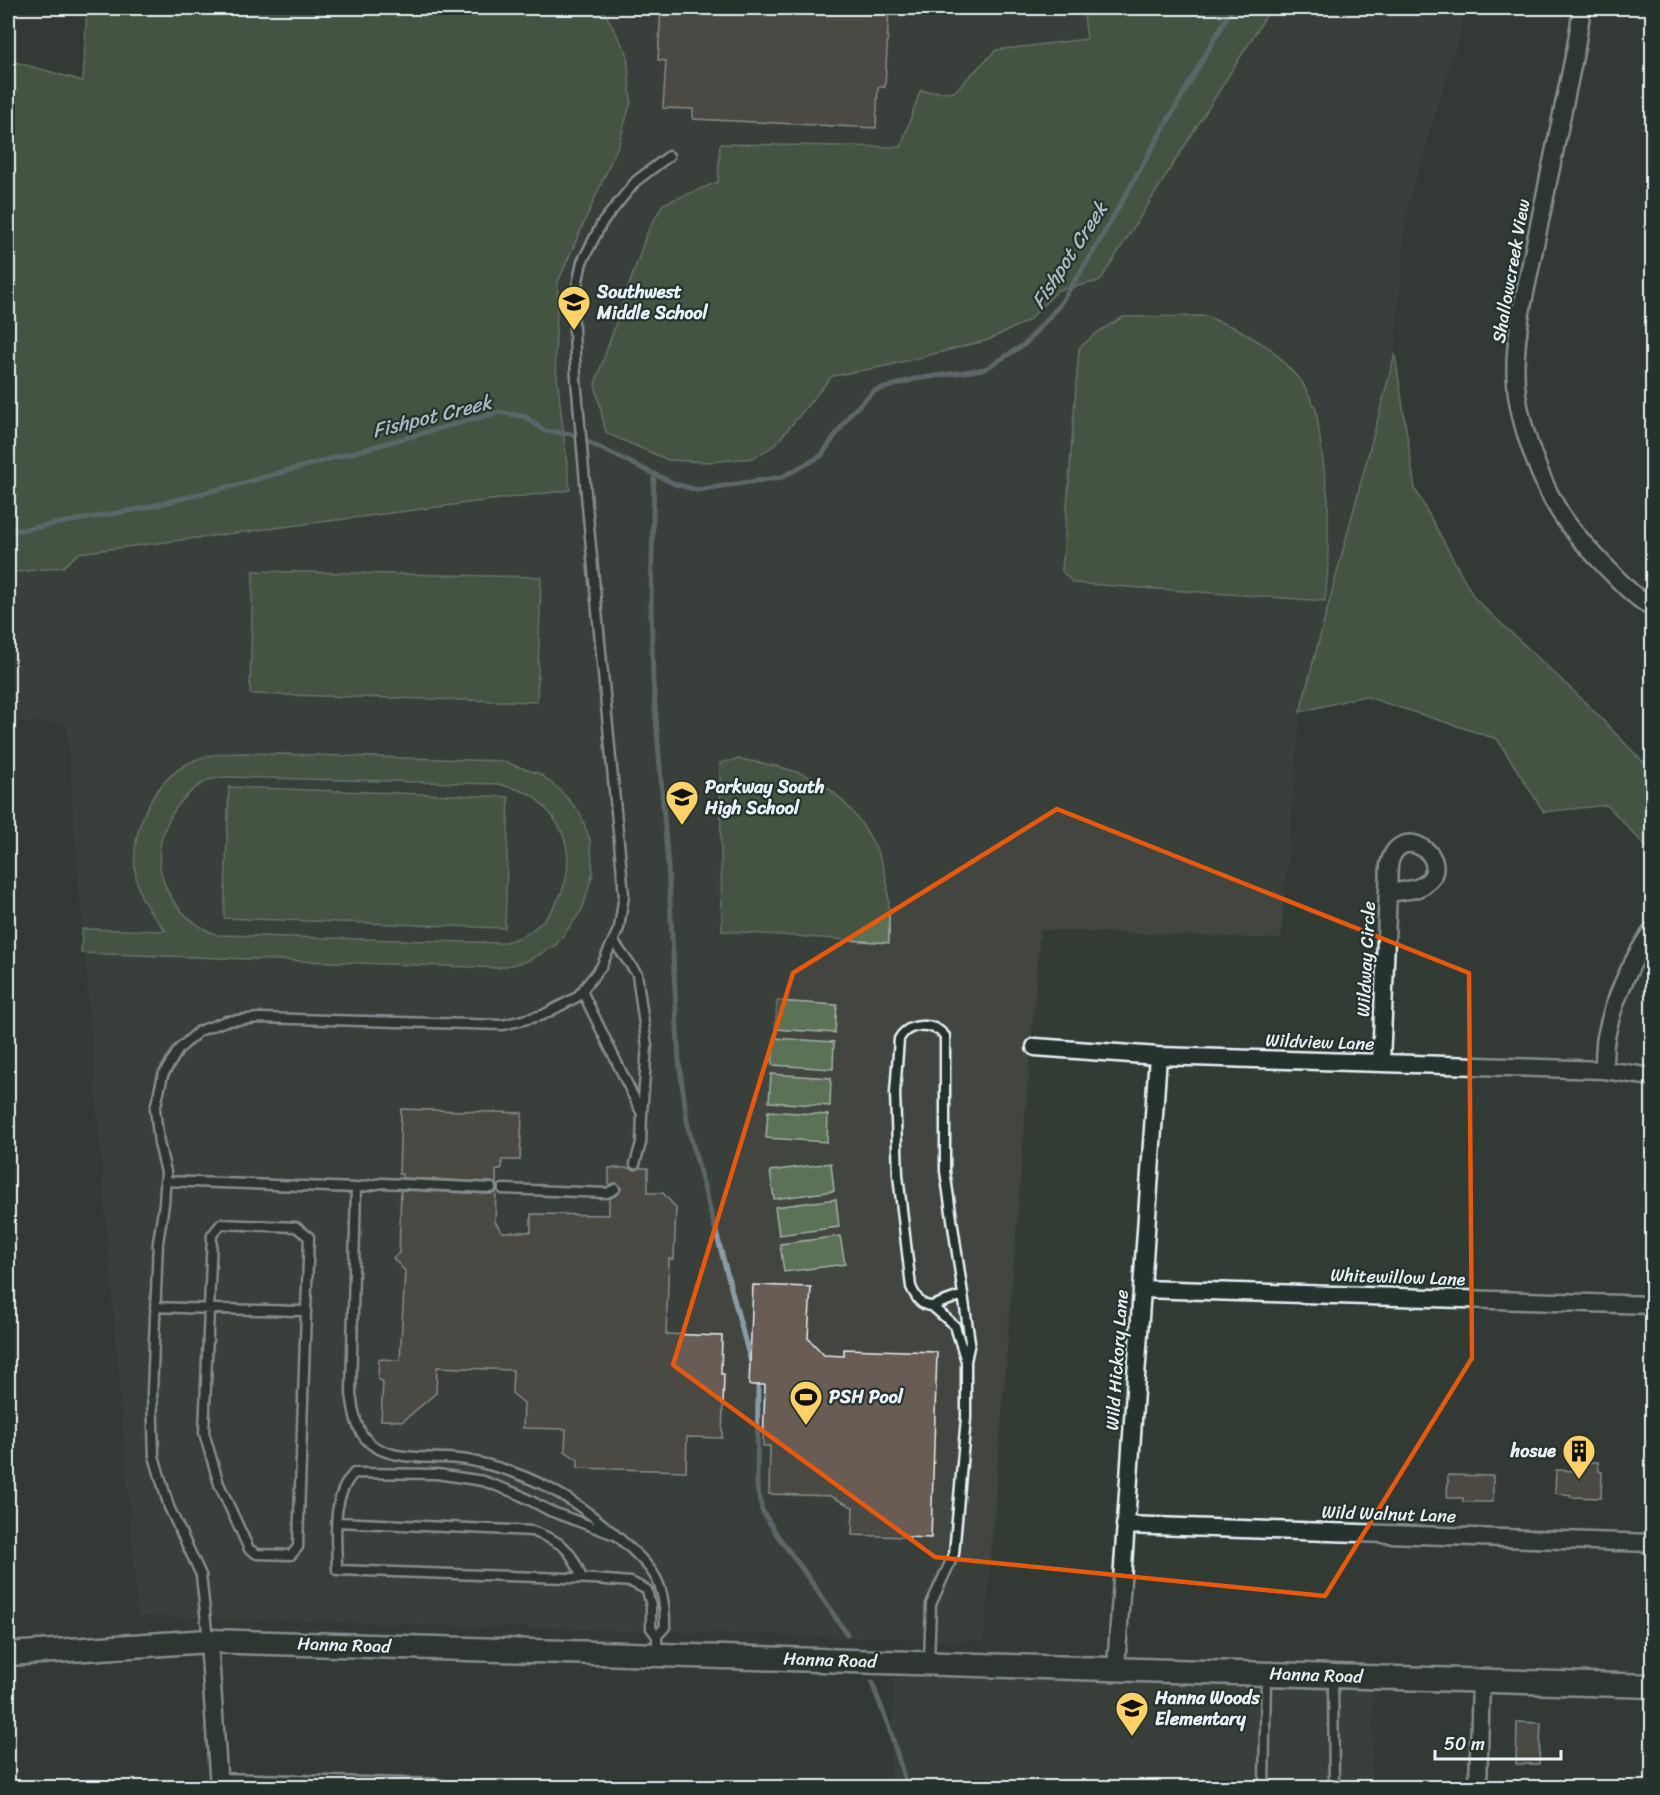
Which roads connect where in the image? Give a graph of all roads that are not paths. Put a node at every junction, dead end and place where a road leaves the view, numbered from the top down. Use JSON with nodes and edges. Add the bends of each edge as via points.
{"nodes":[{"id":1,"x":1582,"y":8,"type":"edge"},
{"id":2,"x":669,"y":156,"type":"dead end"},
{"id":3,"x":1653,"y":607,"type":"edge"},
{"id":4,"x":1388,"y":893,"type":"dead end"},
{"id":5,"x":1653,"y":931,"type":"edge"},
{"id":6,"x":613,"y":941,"type":"junction"},
{"id":7,"x":582,"y":991,"type":"junction"},
{"id":8,"x":1035,"y":1047,"type":"dead end"},
{"id":9,"x":1158,"y":1056,"type":"junction"},
{"id":10,"x":1381,"y":1063,"type":"junction"},
{"id":11,"x":1604,"y":1070,"type":"junction"},
{"id":12,"x":1653,"y":1077,"type":"edge"},
{"id":13,"x":642,"y":1114,"type":"junction"},
{"id":14,"x":635,"y":1164,"type":"dead end"},
{"id":15,"x":165,"y":1181,"type":"junction"},
{"id":16,"x":356,"y":1188,"type":"junction"},
{"id":17,"x":491,"y":1188,"type":"dead end"},
{"id":18,"x":503,"y":1189,"type":"dead end"},
{"id":19,"x":615,"y":1189,"type":"dead end"},
{"id":20,"x":1142,"y":1289,"type":"junction"},
{"id":21,"x":963,"y":1295,"type":"junction"},
{"id":22,"x":1653,"y":1305,"type":"edge"},
{"id":23,"x":932,"y":1306,"type":"junction"},
{"id":24,"x":155,"y":1307,"type":"junction"},
{"id":25,"x":208,"y":1309,"type":"junction"},
{"id":26,"x":306,"y":1311,"type":"junction"},
{"id":27,"x":966,"y":1361,"type":"junction"},
{"id":28,"x":338,"y":1522,"type":"junction"},
{"id":29,"x":1125,"y":1525,"type":"junction"},
{"id":30,"x":617,"y":1536,"type":"junction"},
{"id":31,"x":1653,"y":1543,"type":"edge"},
{"id":32,"x":582,"y":1578,"type":"junction"},
{"id":33,"x":208,"y":1641,"type":"junction"},
{"id":34,"x":657,"y":1645,"type":"junction"},
{"id":35,"x":8,"y":1654,"type":"edge"},
{"id":36,"x":929,"y":1662,"type":"junction"},
{"id":37,"x":1116,"y":1668,"type":"junction"},
{"id":38,"x":1266,"y":1673,"type":"junction"},
{"id":39,"x":1333,"y":1675,"type":"junction"},
{"id":40,"x":1481,"y":1680,"type":"junction"},
{"id":41,"x":1653,"y":1686,"type":"edge"},
{"id":42,"x":219,"y":1785,"type":"edge"},
{"id":43,"x":438,"y":1788,"type":"edge"},
{"id":44,"x":1264,"y":1788,"type":"edge"},
{"id":45,"x":1334,"y":1788,"type":"edge"},
{"id":46,"x":1478,"y":1788,"type":"edge"}],
"edges":[{"from":1,"to":3,"type":"street","name":"Shallowcreek View","via":[[1521,312],[1515,349],[1516,385],[1524,430],[1565,520],[1618,578]]},
{"from":2,"to":6,"type":"lane","via":[[636,181],[602,223],[582,262],[573,304],[576,379],[624,895]]},
{"from":4,"to":10,"type":"street","name":"Wildway Circle"},
{"from":5,"to":11,"type":"street","via":[[1615,1005],[1606,1038]]},
{"from":6,"to":7,"type":"lane","via":[[601,968]]},
{"from":6,"to":13,"type":"lane","via":[[637,974],[647,1046]]},
{"from":7,"to":13,"type":"lane"},
{"from":7,"to":15,"type":"lane","via":[[543,1015],[503,1025],[260,1018],[226,1021],[199,1031],[179,1049],[163,1075],[154,1109]]},
{"from":8,"to":9,"type":"street","name":"Wildview Lane"},
{"from":9,"to":10,"type":"street","name":"Wildview Lane"},
{"from":9,"to":20,"type":"street","name":"Wild Hickory Lane"},
{"from":10,"to":11,"type":"street","name":"Wildview Lane"},
{"from":11,"to":12,"type":"street","name":"Wildview Lane"},
{"from":13,"to":14,"type":"lane","via":[[641,1143]]},
{"from":15,"to":16,"type":"lane"},
{"from":15,"to":24,"type":"lane"},
{"from":16,"to":17,"type":"lane","via":[[382,1183]]},
{"from":16,"to":30,"type":"lane","via":[[351,1393],[354,1418],[362,1435],[390,1454],[464,1460],[499,1467],[543,1484]]},
{"from":18,"to":19,"type":"lane","via":[[607,1193]]},
{"from":20,"to":22,"type":"street","name":"Whitewillow Lane"},
{"from":20,"to":29,"type":"street","name":"Wild Hickory Lane"},
{"from":21,"to":23,"type":"lane"},
{"from":21,"to":23,"type":"lane","via":[[945,1171],[945,1036],[940,1030],[921,1025],[909,1027],[898,1039],[898,1175],[912,1287],[918,1300]]},
{"from":21,"to":27,"type":"lane","via":[[970,1342]]},
{"from":23,"to":27,"type":"lane","via":[[955,1326]]},
{"from":24,"to":25,"type":"lane"},
{"from":24,"to":33,"type":"lane","via":[[154,1456],[169,1507],[201,1575]]},
{"from":25,"to":26,"type":"lane"},
{"from":25,"to":26,"type":"lane","via":[[212,1235],[221,1224],[296,1227],[309,1238]]},
{"from":25,"to":26,"type":"lane","via":[[204,1433],[219,1484],[249,1549],[257,1554],[291,1555],[298,1547]]},
{"from":27,"to":36,"type":"lane","via":[[966,1418],[954,1554],[931,1604]]},
{"from":28,"to":30,"type":"lane","via":[[338,1501],[354,1473],[437,1474],[483,1481]]},
{"from":28,"to":32,"type":"lane","via":[[532,1531],[557,1540],[573,1557]]},
{"from":28,"to":32,"type":"lane","via":[[337,1570]]},
{"from":29,"to":31,"type":"street","name":"Wild Walnut Lane"},
{"from":29,"to":37,"type":"street","name":"Wild Hickory Lane"},
{"from":30,"to":34,"type":"lane","via":[[656,1578],[665,1603],[665,1627]]},
{"from":32,"to":34,"type":"lane","via":[[631,1582],[647,1590]]},
{"from":33,"to":34,"type":"street","name":"Hanna Road"},
{"from":33,"to":35,"type":"street","name":"Hanna Road"},
{"from":33,"to":42,"type":"street"},
{"from":34,"to":36,"type":"street","name":"Hanna Road"},
{"from":36,"to":37,"type":"street","name":"Hanna Road"},
{"from":37,"to":38,"type":"street","name":"Hanna Road"},
{"from":38,"to":39,"type":"street","name":"Hanna Road"},
{"from":38,"to":44,"type":"lane"},
{"from":39,"to":40,"type":"street","name":"Hanna Road"},
{"from":39,"to":45,"type":"lane"},
{"from":40,"to":41,"type":"street","name":"Hanna Road"},
{"from":40,"to":46,"type":"street"},
{"from":42,"to":43,"type":"street"}]}
